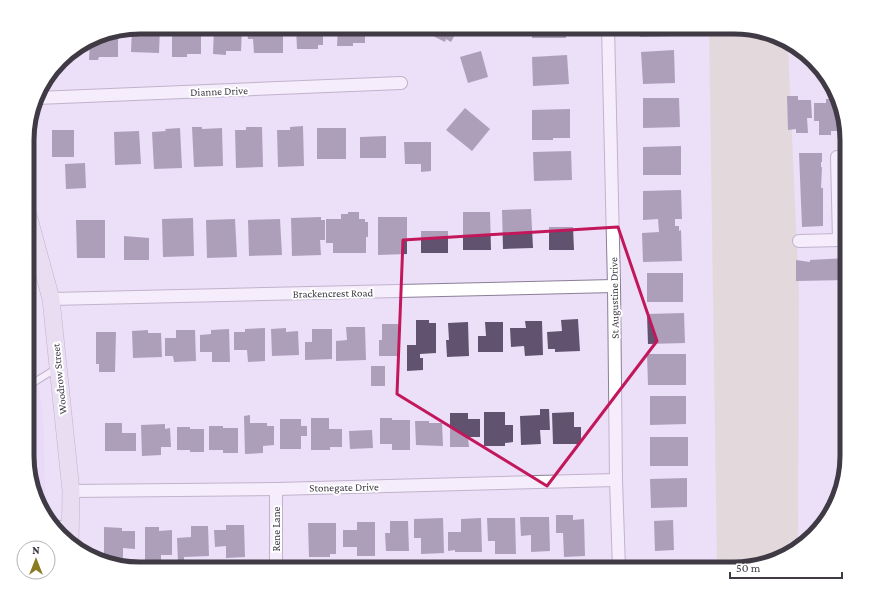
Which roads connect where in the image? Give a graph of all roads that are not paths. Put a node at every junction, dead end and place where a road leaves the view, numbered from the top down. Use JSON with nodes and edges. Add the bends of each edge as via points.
{"nodes":[{"id":1,"x":608,"y":34,"type":"edge"},
{"id":2,"x":401,"y":83,"type":"dead end"},
{"id":3,"x":43,"y":98,"type":"edge"},
{"id":4,"x":836,"y":157,"type":"dead end"},
{"id":5,"x":840,"y":204,"type":"edge"},
{"id":6,"x":34,"y":237,"type":"edge"},
{"id":7,"x":840,"y":240,"type":"edge"},
{"id":8,"x":799,"y":241,"type":"dead end"},
{"id":9,"x":614,"y":286,"type":"junction"},
{"id":10,"x":51,"y":299,"type":"junction"},
{"id":11,"x":58,"y":367,"type":"junction"},
{"id":12,"x":34,"y":382,"type":"edge"},
{"id":13,"x":616,"y":480,"type":"junction"},
{"id":14,"x":276,"y":489,"type":"junction"},
{"id":15,"x":71,"y":491,"type":"junction"},
{"id":16,"x":58,"y":524,"type":"edge"},
{"id":17,"x":71,"y":525,"type":"junction"},
{"id":18,"x":70,"y":536,"type":"edge"},
{"id":19,"x":276,"y":562,"type":"edge"},
{"id":20,"x":619,"y":562,"type":"edge"}],
"edges":[{"from":1,"to":9,"type":"street","name":"St Augustine Drive"},
{"from":2,"to":3,"type":"street","name":"Dianne Drive"},
{"from":4,"to":5,"type":"street"},
{"from":6,"to":10,"type":"street","name":"Woodrow Street"},
{"from":7,"to":8,"type":"street"},
{"from":9,"to":10,"type":"street","name":"Brackencrest Road"},
{"from":9,"to":13,"type":"street","name":"St Augustine Drive"},
{"from":10,"to":11,"type":"street","name":"Woodrow Street"},
{"from":11,"to":12,"type":"lane"},
{"from":11,"to":15,"type":"street","name":"Woodrow Street"},
{"from":13,"to":14,"type":"street","name":"Stonegate Drive"},
{"from":13,"to":20,"type":"street","name":"St Augustine Drive"},
{"from":14,"to":15,"type":"street","name":"Stonegate Drive"},
{"from":14,"to":19,"type":"street","name":"Rene Lane"},
{"from":15,"to":17,"type":"street","name":"Woodrow Street"},
{"from":16,"to":17,"type":"lane"},
{"from":17,"to":18,"type":"street","name":"Woodrow Street"}]}
